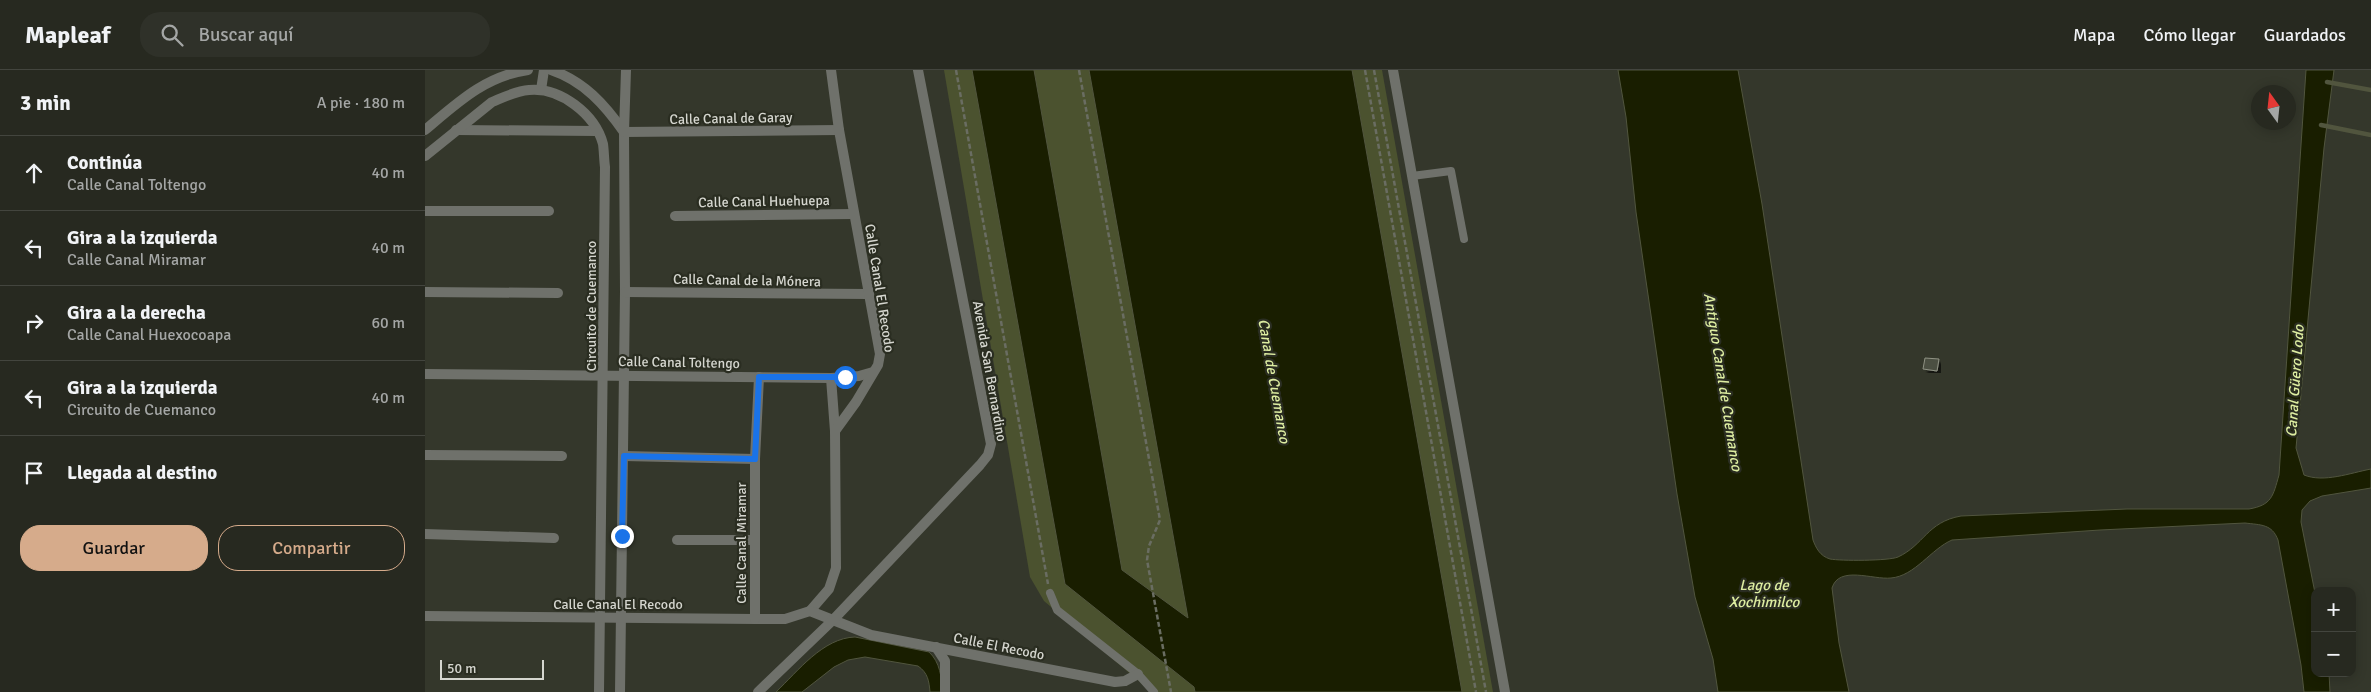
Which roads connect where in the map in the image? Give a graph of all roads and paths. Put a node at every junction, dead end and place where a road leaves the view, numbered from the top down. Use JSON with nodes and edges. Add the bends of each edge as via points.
{"nodes":[{"id":1,"x":528,"y":70,"type":"edge"},
{"id":2,"x":544,"y":70,"type":"edge"},
{"id":3,"x":551,"y":70,"type":"edge"},
{"id":4,"x":626,"y":70,"type":"edge"},
{"id":5,"x":831,"y":70,"type":"edge"},
{"id":6,"x":918,"y":70,"type":"edge"},
{"id":7,"x":956,"y":70,"type":"edge"},
{"id":8,"x":1079,"y":70,"type":"edge"},
{"id":9,"x":1365,"y":70,"type":"edge"},
{"id":10,"x":1374,"y":70,"type":"edge"},
{"id":11,"x":1393,"y":70,"type":"edge"},
{"id":12,"x":541,"y":90,"type":"junction"},
{"id":13,"x":425,"y":130,"type":"edge"},
{"id":14,"x":456,"y":130,"type":"junction"},
{"id":15,"x":839,"y":130,"type":"junction"},
{"id":16,"x":597,"y":131,"type":"junction"},
{"id":17,"x":623,"y":132,"type":"junction"},
{"id":18,"x":425,"y":156,"type":"edge"},
{"id":19,"x":1412,"y":176,"type":"junction"},
{"id":20,"x":425,"y":211,"type":"edge"},
{"id":21,"x":549,"y":211,"type":"dead end"},
{"id":22,"x":854,"y":214,"type":"junction"},
{"id":23,"x":675,"y":216,"type":"dead end"},
{"id":24,"x":1464,"y":239,"type":"dead end"},
{"id":25,"x":425,"y":292,"type":"edge"},
{"id":26,"x":625,"y":292,"type":"junction"},
{"id":27,"x":558,"y":293,"type":"dead end"},
{"id":28,"x":868,"y":294,"type":"junction"},
{"id":29,"x":873,"y":372,"type":"junction"},
{"id":30,"x":425,"y":374,"type":"edge"},
{"id":31,"x":604,"y":375,"type":"junction"},
{"id":32,"x":623,"y":375,"type":"junction"},
{"id":33,"x":759,"y":377,"type":"junction"},
{"id":34,"x":831,"y":378,"type":"junction"},
{"id":35,"x":835,"y":431,"type":"junction"},
{"id":36,"x":425,"y":455,"type":"edge"},
{"id":37,"x":562,"y":456,"type":"dead end"},
{"id":38,"x":624,"y":456,"type":"junction"},
{"id":39,"x":755,"y":459,"type":"junction"},
{"id":40,"x":425,"y":534,"type":"edge"},
{"id":41,"x":554,"y":538,"type":"dead end"},
{"id":42,"x":677,"y":540,"type":"dead end"},
{"id":43,"x":755,"y":540,"type":"junction"},
{"id":44,"x":1049,"y":593,"type":"joint"},
{"id":45,"x":810,"y":611,"type":"junction"},
{"id":46,"x":425,"y":616,"type":"edge"},
{"id":47,"x":600,"y":618,"type":"junction"},
{"id":48,"x":620,"y":618,"type":"junction"},
{"id":49,"x":755,"y":619,"type":"junction"},
{"id":50,"x":833,"y":620,"type":"junction"},
{"id":51,"x":936,"y":647,"type":"junction"},
{"id":52,"x":1138,"y":674,"type":"junction"},
{"id":53,"x":599,"y":692,"type":"edge"},
{"id":54,"x":620,"y":692,"type":"edge"},
{"id":55,"x":758,"y":692,"type":"edge"},
{"id":56,"x":945,"y":692,"type":"edge"},
{"id":57,"x":1154,"y":692,"type":"edge"},
{"id":58,"x":1171,"y":692,"type":"edge"},
{"id":59,"x":1476,"y":692,"type":"edge"},
{"id":60,"x":1486,"y":692,"type":"edge"},
{"id":61,"x":1505,"y":692,"type":"edge"}],
"edges":[{"from":1,"to":13,"type":"street","via":[[494,78],[476,88]]},
{"from":2,"to":12,"type":"street"},
{"from":3,"to":17,"type":"street","via":[[579,83],[593,94]]},
{"from":4,"to":17,"type":"street"},
{"from":5,"to":15,"type":"street","name":"Calle Canal El Recodo"},
{"from":6,"to":50,"type":"street","name":"Avenida San Bernardino","via":[[991,444],[980,465]]},
{"from":7,"to":44,"type":"path"},
{"from":8,"to":58,"type":"path","via":[[1160,520],[1147,560]]},
{"from":9,"to":59,"type":"path"},
{"from":10,"to":60,"type":"path"},
{"from":11,"to":19,"type":"street"},
{"from":12,"to":14,"type":"street","name":"Circuito de Cuemanco","via":[[505,96],[480,110]]},
{"from":12,"to":16,"type":"street","name":"Circuito de Cuemanco","via":[[555,94],[582,110]]},
{"from":14,"to":16,"type":"street"},
{"from":14,"to":18,"type":"street","name":"Circuito de Cuemanco"},
{"from":15,"to":17,"type":"street","name":"Calle Canal de Garay"},
{"from":15,"to":22,"type":"street","name":"Calle Canal El Recodo"},
{"from":16,"to":31,"type":"street","name":"Circuito de Cuemanco","via":[[603,143],[605,167]]},
{"from":17,"to":26,"type":"street"},
{"from":19,"to":24,"type":"lane","via":[[1451,171]]},
{"from":19,"to":61,"type":"street"},
{"from":20,"to":21,"type":"street"},
{"from":22,"to":23,"type":"street","name":"Calle Canal Huehuepa"},
{"from":22,"to":28,"type":"street","name":"Calle Canal El Recodo"},
{"from":25,"to":27,"type":"street"},
{"from":26,"to":28,"type":"street","name":"Calle Canal de la Mónera"},
{"from":26,"to":32,"type":"street"},
{"from":28,"to":29,"type":"street","name":"Calle Canal El Recodo","via":[[880,354]]},
{"from":29,"to":34,"type":"street","name":"Calle Canal Toltengo"},
{"from":29,"to":35,"type":"street","name":"Calle Canal El Recodo"},
{"from":30,"to":31,"type":"street","name":"Calle Canal Toltengo"},
{"from":31,"to":32,"type":"street","name":"Calle Canal Toltengo"},
{"from":31,"to":47,"type":"street","name":"Circuito de Cuemanco"},
{"from":32,"to":33,"type":"street","name":"Calle Canal Toltengo"},
{"from":32,"to":38,"type":"street"},
{"from":33,"to":34,"type":"street","name":"Calle Canal Toltengo"},
{"from":33,"to":39,"type":"street","name":"Calle Canal Miramar"},
{"from":34,"to":35,"type":"street"},
{"from":35,"to":45,"type":"street","via":[[836,568],[829,589]]},
{"from":36,"to":37,"type":"street"},
{"from":38,"to":39,"type":"street"},
{"from":38,"to":48,"type":"street"},
{"from":39,"to":43,"type":"street","name":"Calle Canal Miramar"},
{"from":40,"to":41,"type":"street"},
{"from":42,"to":43,"type":"street"},
{"from":43,"to":49,"type":"street","name":"Calle Canal Miramar"},
{"from":44,"to":52,"type":"lane","via":[[1057,610]]},
{"from":45,"to":49,"type":"street","name":"Calle Canal El Recodo","via":[[785,619]]},
{"from":45,"to":50,"type":"street"},
{"from":46,"to":47,"type":"street","name":"Calle Canal El Recodo"},
{"from":47,"to":48,"type":"street","name":"Calle Canal El Recodo"},
{"from":47,"to":53,"type":"street","name":"Circuito de Cuemanco"},
{"from":48,"to":49,"type":"street","name":"Calle Canal El Recodo"},
{"from":48,"to":54,"type":"street"},
{"from":50,"to":51,"type":"street","name":"Calle El Recodo","via":[[871,634]]},
{"from":50,"to":55,"type":"street","name":"Avenida San Bernardino"},
{"from":51,"to":52,"type":"street","name":"Calle El Recodo","via":[[1115,682]]},
{"from":51,"to":56,"type":"street","via":[[945,661]]},
{"from":52,"to":57,"type":"lane"}]}
